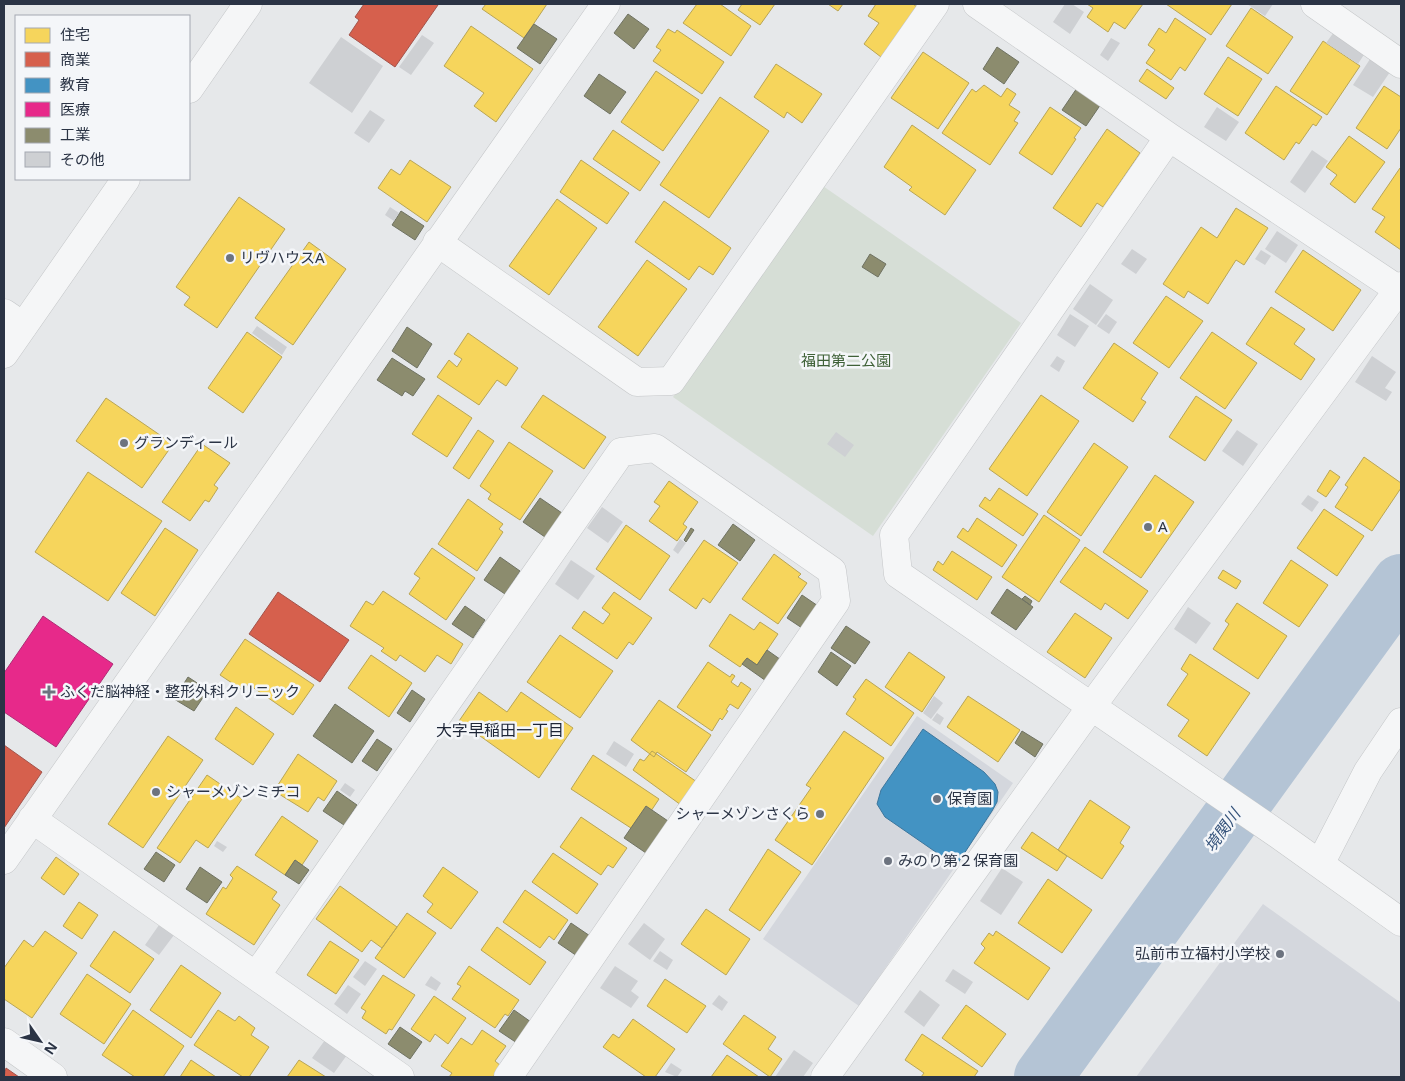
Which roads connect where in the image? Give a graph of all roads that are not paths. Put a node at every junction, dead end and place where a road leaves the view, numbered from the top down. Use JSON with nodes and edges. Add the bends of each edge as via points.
{"nodes":[{"id":1,"x":248,"y":4,"type":"edge"},
{"id":2,"x":606,"y":4,"type":"edge"},
{"id":3,"x":935,"y":4,"type":"edge"},
{"id":4,"x":977,"y":4,"type":"edge"},
{"id":5,"x":1315,"y":4,"type":"edge"},
{"id":6,"x":1401,"y":64,"type":"edge"},
{"id":7,"x":190,"y":88,"type":"edge"},
{"id":8,"x":1169,"y":137,"type":"junction"},
{"id":9,"x":125,"y":180,"type":"edge"},
{"id":10,"x":437,"y":242,"type":"junction"},
{"id":11,"x":1400,"y":288,"type":"edge"},
{"id":12,"x":14,"y":319,"type":"edge"},
{"id":13,"x":4,"y":354,"type":"edge"},
{"id":14,"x":1091,"y":707,"type":"junction"},
{"id":15,"x":1401,"y":722,"type":"edge"},
{"id":16,"x":32,"y":819,"type":"junction"},
{"id":17,"x":4,"y":860,"type":"edge"},
{"id":18,"x":1320,"y":864,"type":"junction"},
{"id":19,"x":1401,"y":922,"type":"edge"},
{"id":20,"x":256,"y":976,"type":"junction"},
{"id":21,"x":4,"y":1042,"type":"edge"},
{"id":22,"x":53,"y":1077,"type":"edge"},
{"id":23,"x":400,"y":1077,"type":"edge"},
{"id":24,"x":508,"y":1077,"type":"edge"},
{"id":25,"x":825,"y":1077,"type":"edge"}],
"edges":[{"from":1,"to":7,"type":"street"},
{"from":2,"to":10,"type":"street"},
{"from":3,"to":10,"type":"street","via":[[671,381],[637,382]]},
{"from":4,"to":8,"type":"street"},
{"from":5,"to":6,"type":"street"},
{"from":8,"to":11,"type":"street"},
{"from":8,"to":14,"type":"street","via":[[894,535],[898,574]]},
{"from":9,"to":12,"type":"street"},
{"from":10,"to":16,"type":"street"},
{"from":11,"to":14,"type":"street"},
{"from":12,"to":13,"type":"street"},
{"from":14,"to":18,"type":"street"},
{"from":14,"to":25,"type":"street"},
{"from":15,"to":18,"type":"street","via":[[1368,771]]},
{"from":16,"to":17,"type":"street"},
{"from":16,"to":20,"type":"street"},
{"from":18,"to":19,"type":"street"},
{"from":20,"to":23,"type":"street"},
{"from":20,"to":24,"type":"street","via":[[620,452],[655,448],[832,571],[836,601]]},
{"from":21,"to":22,"type":"street"}]}
